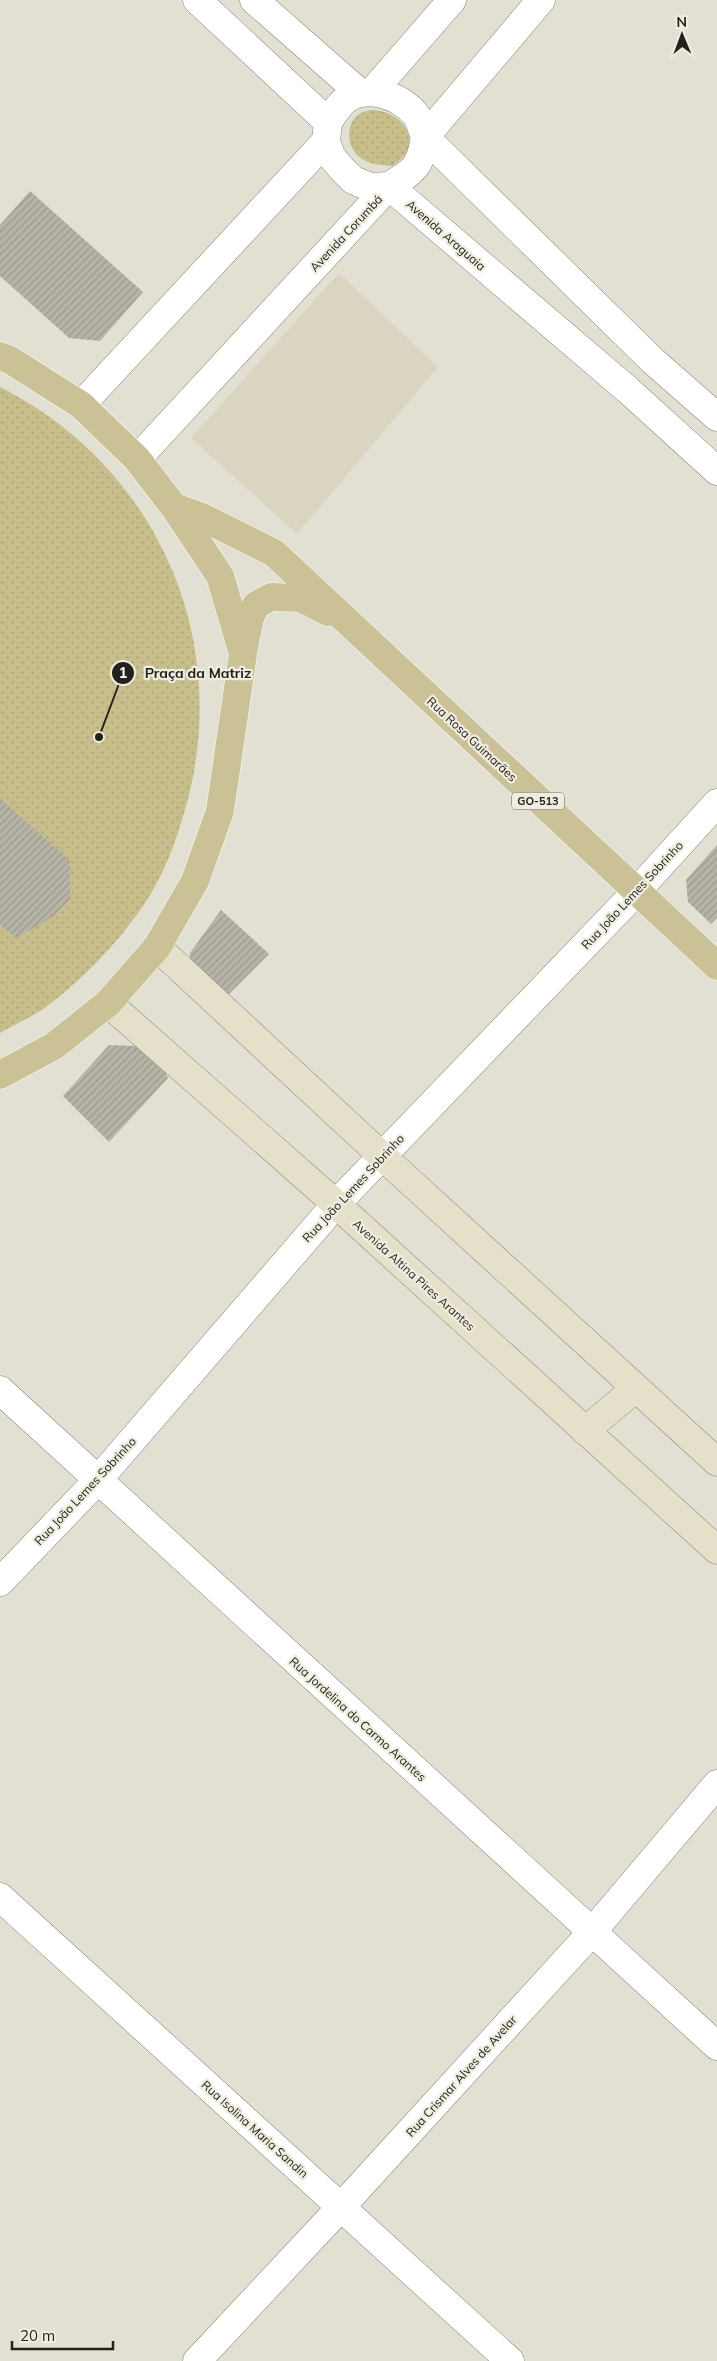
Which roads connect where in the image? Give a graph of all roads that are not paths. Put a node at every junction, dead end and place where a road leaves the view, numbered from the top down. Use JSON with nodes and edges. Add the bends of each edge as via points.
{"nodes":[{"id":1,"x":197,"y":0,"type":"edge"},
{"id":2,"x":254,"y":0,"type":"edge"},
{"id":3,"x":452,"y":0,"type":"edge"},
{"id":4,"x":541,"y":0,"type":"edge"},
{"id":5,"x":366,"y":93,"type":"junction"},
{"id":6,"x":327,"y":131,"type":"junction"},
{"id":7,"x":425,"y":137,"type":"junction"},
{"id":8,"x":389,"y":186,"type":"junction"},
{"id":9,"x":3,"y":356,"type":"edge"},
{"id":10,"x":654,"y":361,"type":"junction"},
{"id":11,"x":628,"y":390,"type":"junction"},
{"id":12,"x":81,"y":405,"type":"junction"},
{"id":13,"x":717,"y":418,"type":"edge"},
{"id":14,"x":137,"y":459,"type":"junction"},
{"id":15,"x":717,"y":471,"type":"edge"},
{"id":16,"x":174,"y":507,"type":"junction"},
{"id":17,"x":360,"y":634,"type":"junction"},
{"id":18,"x":243,"y":654,"type":"junction"},
{"id":19,"x":717,"y":804,"type":"edge"},
{"id":20,"x":636,"y":892,"type":"junction"},
{"id":21,"x":157,"y":947,"type":"junction"},
{"id":22,"x":717,"y":966,"type":"edge"},
{"id":23,"x":108,"y":1003,"type":"junction"},
{"id":24,"x":0,"y":1075,"type":"edge"},
{"id":25,"x":382,"y":1156,"type":"junction"},
{"id":26,"x":336,"y":1204,"type":"junction"},
{"id":27,"x":636,"y":1388,"type":"junction"},
{"id":28,"x":0,"y":1390,"type":"edge"},
{"id":29,"x":586,"y":1431,"type":"junction"},
{"id":30,"x":717,"y":1462,"type":"edge"},
{"id":31,"x":97,"y":1481,"type":"junction"},
{"id":32,"x":717,"y":1550,"type":"edge"},
{"id":33,"x":0,"y":1582,"type":"edge"},
{"id":34,"x":717,"y":1784,"type":"edge"},
{"id":35,"x":0,"y":1896,"type":"edge"},
{"id":36,"x":592,"y":1932,"type":"junction"},
{"id":37,"x":717,"y":2046,"type":"edge"},
{"id":38,"x":341,"y":2207,"type":"junction"},
{"id":39,"x":197,"y":2361,"type":"edge"},
{"id":40,"x":510,"y":2361,"type":"edge"}],
"edges":[{"from":1,"to":6,"type":"street"},
{"from":2,"to":5,"type":"street"},
{"from":3,"to":5,"type":"street"},
{"from":4,"to":7,"type":"street","name":"Avenida Corumbá"},
{"from":5,"to":6,"type":"street","via":[[343,101]]},
{"from":5,"to":7,"type":"street","via":[[394,97],[407,105],[417,116]]},
{"from":6,"to":8,"type":"street","via":[[332,156],[353,180],[370,187]]},
{"from":6,"to":12,"type":"street"},
{"from":7,"to":8,"type":"street","name":"Avenida Corumbá","via":[[422,155],[414,171]]},
{"from":7,"to":10,"type":"street"},
{"from":8,"to":11,"type":"street","name":"Avenida Araguaia"},
{"from":8,"to":14,"type":"street","name":"Avenida Corumbá"},
{"from":9,"to":12,"type":"main road"},
{"from":10,"to":11,"type":"street"},
{"from":10,"to":13,"type":"street"},
{"from":11,"to":15,"type":"street","name":"Avenida Araguaia"},
{"from":12,"to":14,"type":"main road"},
{"from":14,"to":16,"type":"main road"},
{"from":16,"to":17,"type":"main road","name":"Rua Rosa Guimarães","number":"GO-513","via":[[202,517],[274,553]]},
{"from":16,"to":18,"type":"main road","via":[[220,576]]},
{"from":17,"to":18,"type":"main road","name":"Rua Rosa Guimarães","number":"GO-513","via":[[301,598],[271,597],[256,605]]},
{"from":17,"to":20,"type":"main road","name":"Rua Rosa Guimarães","number":"GO-513"},
{"from":18,"to":21,"type":"main road","name":"Rua Rosa Guimarães","via":[[220,811],[195,881]]},
{"from":19,"to":20,"type":"street","name":"Rua João Lemes Sobrinho"},
{"from":20,"to":22,"type":"main road","name":"Rua Rosa Guimarães","number":"GO-513"},
{"from":20,"to":25,"type":"street","name":"Rua João Lemes Sobrinho"},
{"from":21,"to":23,"type":"main road","name":"Rua Rosa Guimarães"},
{"from":21,"to":25,"type":"street"},
{"from":23,"to":24,"type":"main road","name":"Rua Rosa Guimarães","via":[[54,1046]]},
{"from":23,"to":26,"type":"street","name":"Avenida Altina Pires Arantes"},
{"from":25,"to":26,"type":"street","name":"Rua João Lemes Sobrinho"},
{"from":25,"to":27,"type":"street"},
{"from":26,"to":29,"type":"street","name":"Avenida Altina Pires Arantes"},
{"from":26,"to":31,"type":"street","name":"Rua João Lemes Sobrinho"},
{"from":27,"to":29,"type":"street"},
{"from":27,"to":30,"type":"street"},
{"from":28,"to":31,"type":"street","name":"Rua Jordelina do Carmo Arantes"},
{"from":29,"to":32,"type":"street","name":"Avenida Altina Pires Arantes"},
{"from":31,"to":33,"type":"street","name":"Rua João Lemes Sobrinho"},
{"from":31,"to":36,"type":"street","name":"Rua Jordelina do Carmo Arantes"},
{"from":34,"to":36,"type":"street","name":"Rua Crismar Alves de Avelar"},
{"from":35,"to":38,"type":"street","name":"Rua Isolina Maria Sandin"},
{"from":36,"to":37,"type":"street","name":"Rua Jordelina do Carmo Arantes"},
{"from":36,"to":38,"type":"street","name":"Rua Crismar Alves de Avelar"},
{"from":38,"to":39,"type":"street","name":"Rua Crismar Alves de Avelar"},
{"from":38,"to":40,"type":"street","name":"Rua Isolina Maria Sandin"}]}
